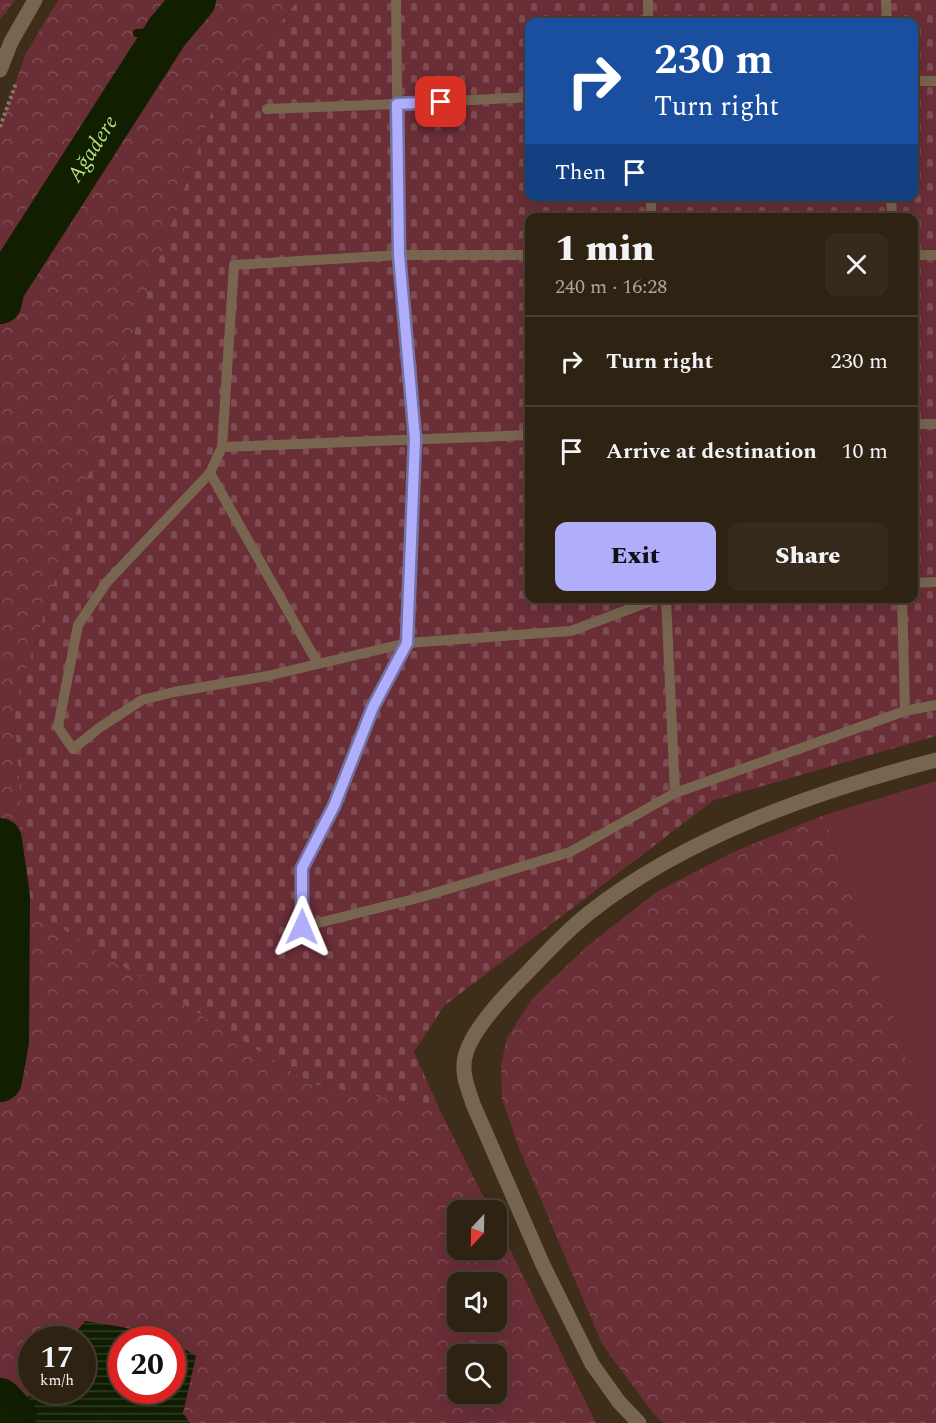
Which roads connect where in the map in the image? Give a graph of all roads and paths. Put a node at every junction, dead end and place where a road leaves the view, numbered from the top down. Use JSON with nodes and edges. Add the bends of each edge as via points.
{"nodes":[{"id":1,"x":35,"y":0,"type":"edge"},
{"id":2,"x":396,"y":0,"type":"edge"},
{"id":3,"x":648,"y":0,"type":"edge"},
{"id":4,"x":886,"y":0,"type":"edge"},
{"id":5,"x":648,"y":18,"type":"edge"},
{"id":6,"x":887,"y":18,"type":"edge"},
{"id":7,"x":0,"y":70,"type":"edge"},
{"id":8,"x":918,"y":81,"type":"edge"},
{"id":9,"x":936,"y":81,"type":"edge"},
{"id":10,"x":525,"y":97,"type":"edge"},
{"id":11,"x":397,"y":104,"type":"junction"},
{"id":12,"x":267,"y":109,"type":"dead end"},
{"id":13,"x":399,"y":255,"type":"junction"},
{"id":14,"x":525,"y":255,"type":"edge"},
{"id":15,"x":918,"y":255,"type":"edge"},
{"id":16,"x":936,"y":255,"type":"edge"},
{"id":17,"x":918,"y":424,"type":"edge"},
{"id":18,"x":936,"y":424,"type":"edge"},
{"id":19,"x":525,"y":435,"type":"edge"},
{"id":20,"x":415,"y":439,"type":"junction"},
{"id":21,"x":222,"y":447,"type":"junction"},
{"id":22,"x":210,"y":473,"type":"junction"},
{"id":23,"x":936,"y":582,"type":"edge"},
{"id":24,"x":918,"y":583,"type":"edge"},
{"id":25,"x":646,"y":603,"type":"edge"},
{"id":26,"x":666,"y":603,"type":"edge"},
{"id":27,"x":902,"y":603,"type":"edge"},
{"id":28,"x":407,"y":643,"type":"junction"},
{"id":29,"x":318,"y":664,"type":"junction"},
{"id":30,"x":936,"y":705,"type":"edge"},
{"id":31,"x":905,"y":711,"type":"junction"},
{"id":32,"x":936,"y":760,"type":"edge"},
{"id":33,"x":675,"y":793,"type":"junction"},
{"id":34,"x":639,"y":1423,"type":"edge"}],
"edges":[{"from":1,"to":7,"type":"main road"},
{"from":2,"to":11,"type":"lane"},
{"from":3,"to":5,"type":"lane"},
{"from":4,"to":6,"type":"lane"},
{"from":8,"to":9,"type":"lane"},
{"from":10,"to":11,"type":"lane"},
{"from":11,"to":12,"type":"lane"},
{"from":11,"to":13,"type":"lane"},
{"from":13,"to":14,"type":"lane"},
{"from":13,"to":20,"type":"lane"},
{"from":13,"to":21,"type":"lane","via":[[234,265]]},
{"from":15,"to":16,"type":"lane"},
{"from":17,"to":18,"type":"lane"},
{"from":19,"to":20,"type":"lane"},
{"from":20,"to":21,"type":"lane"},
{"from":20,"to":28,"type":"lane"},
{"from":21,"to":22,"type":"lane"},
{"from":22,"to":29,"type":"lane"},
{"from":22,"to":29,"type":"lane","via":[[107,582],[78,625],[58,727],[73,749],[142,700]]},
{"from":23,"to":24,"type":"lane"},
{"from":25,"to":28,"type":"lane","via":[[571,631]]},
{"from":26,"to":33,"type":"lane"},
{"from":27,"to":31,"type":"lane"},
{"from":28,"to":29,"type":"lane"},
{"from":28,"to":33,"type":"lane","via":[[373,707],[334,806],[302,868],[302,927],[418,898],[570,852]]},
{"from":30,"to":31,"type":"lane"},
{"from":31,"to":33,"type":"lane"},
{"from":32,"to":34,"type":"main road","via":[[831,791],[756,819],[617,892],[588,914],[517,983],[489,1013],[469,1046],[463,1062],[473,1104],[543,1265],[592,1364]]}]}
